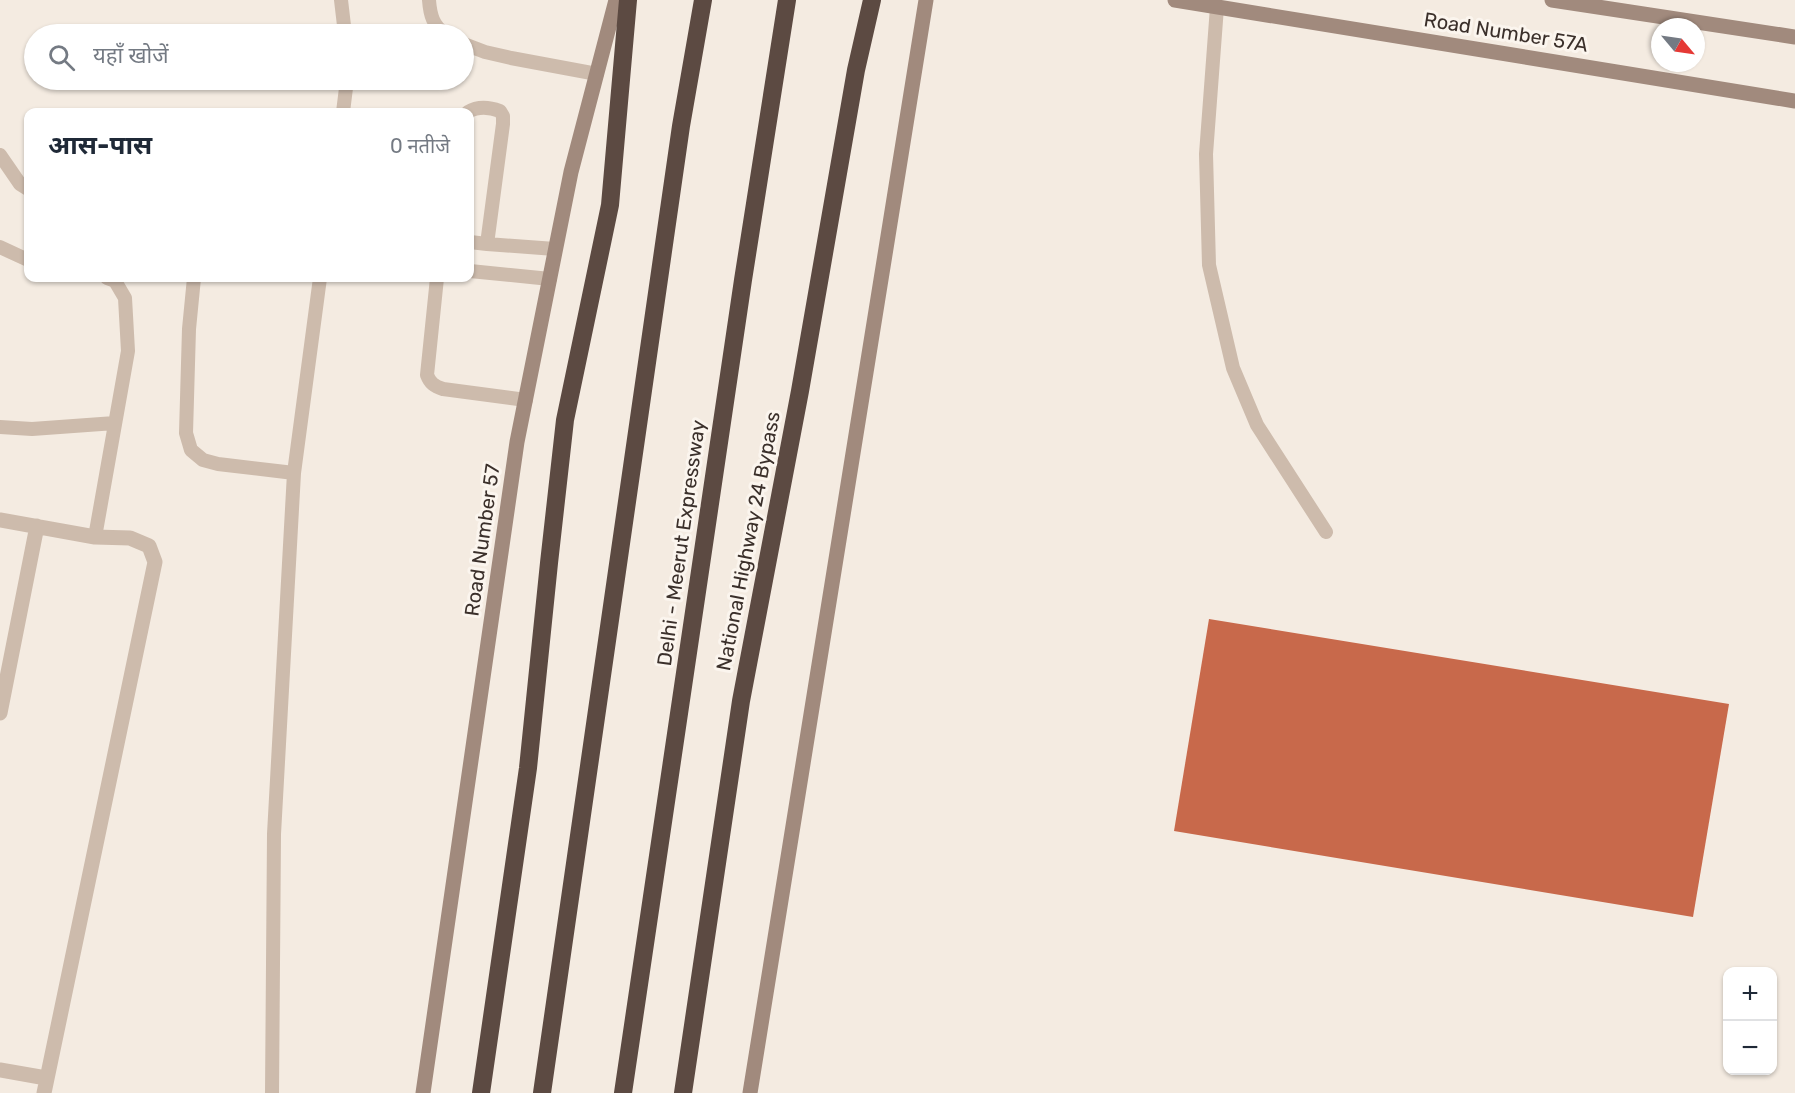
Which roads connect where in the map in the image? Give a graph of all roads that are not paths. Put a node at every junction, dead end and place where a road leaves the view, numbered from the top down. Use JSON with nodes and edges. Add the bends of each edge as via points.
{"nodes":[{"id":1,"x":341,"y":0,"type":"edge"},
{"id":2,"x":429,"y":0,"type":"edge"},
{"id":3,"x":616,"y":0,"type":"edge"},
{"id":4,"x":628,"y":0,"type":"edge"},
{"id":5,"x":703,"y":0,"type":"edge"},
{"id":6,"x":787,"y":0,"type":"edge"},
{"id":7,"x":872,"y":0,"type":"edge"},
{"id":8,"x":926,"y":0,"type":"edge"},
{"id":9,"x":1175,"y":0,"type":"edge"},
{"id":10,"x":1552,"y":0,"type":"edge"},
{"id":11,"x":1217,"y":7,"type":"junction"},
{"id":12,"x":344,"y":24,"type":"edge"},
{"id":13,"x":435,"y":24,"type":"edge"},
{"id":14,"x":1795,"y":36,"type":"edge"},
{"id":15,"x":474,"y":48,"type":"edge"},
{"id":16,"x":597,"y":74,"type":"junction"},
{"id":17,"x":346,"y":90,"type":"edge"},
{"id":18,"x":1795,"y":100,"type":"edge"},
{"id":19,"x":344,"y":108,"type":"edge"},
{"id":20,"x":474,"y":110,"type":"edge"},
{"id":21,"x":0,"y":154,"type":"edge"},
{"id":22,"x":24,"y":186,"type":"edge"},
{"id":23,"x":474,"y":242,"type":"edge"},
{"id":24,"x":487,"y":244,"type":"junction"},
{"id":25,"x":0,"y":247,"type":"edge"},
{"id":26,"x":555,"y":249,"type":"junction"},
{"id":27,"x":24,"y":259,"type":"edge"},
{"id":28,"x":474,"y":270,"type":"edge"},
{"id":29,"x":550,"y":279,"type":"junction"},
{"id":30,"x":116,"y":282,"type":"edge"},
{"id":31,"x":194,"y":282,"type":"edge"},
{"id":32,"x":319,"y":282,"type":"edge"},
{"id":33,"x":437,"y":282,"type":"edge"},
{"id":34,"x":526,"y":400,"type":"junction"},
{"id":35,"x":115,"y":423,"type":"junction"},
{"id":36,"x":0,"y":427,"type":"edge"},
{"id":37,"x":294,"y":473,"type":"junction"},
{"id":38,"x":0,"y":520,"type":"edge"},
{"id":39,"x":37,"y":526,"type":"junction"},
{"id":40,"x":1326,"y":532,"type":"dead end"},
{"id":41,"x":95,"y":537,"type":"junction"},
{"id":42,"x":0,"y":713,"type":"edge"},
{"id":43,"x":0,"y":1070,"type":"edge"},
{"id":44,"x":45,"y":1085,"type":"edge"},
{"id":45,"x":272,"y":1093,"type":"edge"},
{"id":46,"x":423,"y":1093,"type":"edge"},
{"id":47,"x":481,"y":1093,"type":"edge"},
{"id":48,"x":542,"y":1093,"type":"edge"},
{"id":49,"x":623,"y":1093,"type":"edge"},
{"id":50,"x":683,"y":1093,"type":"edge"},
{"id":51,"x":750,"y":1093,"type":"edge"}],
"edges":[{"from":1,"to":12,"type":"lane"},
{"from":2,"to":13,"type":"lane","via":[[430,16]]},
{"from":3,"to":16,"type":"street","name":"Road Number 57"},
{"from":4,"to":47,"type":"highway","via":[[610,205],[565,420],[528,768]]},
{"from":5,"to":48,"type":"highway","via":[[681,126]]},
{"from":6,"to":49,"type":"highway","name":"Delhi - Meerut Expressway"},
{"from":7,"to":50,"type":"highway","name":"National Highway 24 Bypass","via":[[741,701]]},
{"from":8,"to":51,"type":"street"},
{"from":9,"to":11,"type":"street","name":"Road Number 57A"},
{"from":10,"to":14,"type":"street","name":"Road Number 57A"},
{"from":11,"to":18,"type":"street","name":"Road Number 57A"},
{"from":11,"to":40,"type":"lane","via":[[1206,154],[1209,265],[1233,368],[1257,425]]},
{"from":15,"to":16,"type":"lane"},
{"from":16,"to":26,"type":"street","name":"Road Number 57"},
{"from":17,"to":19,"type":"lane"},
{"from":20,"to":24,"type":"lane","via":[[489,107],[500,111],[503,124]]},
{"from":21,"to":22,"type":"lane"},
{"from":23,"to":24,"type":"lane"},
{"from":24,"to":26,"type":"lane"},
{"from":25,"to":27,"type":"lane"},
{"from":26,"to":29,"type":"street","name":"Road Number 57"},
{"from":28,"to":29,"type":"lane"},
{"from":29,"to":34,"type":"street","name":"Road Number 57"},
{"from":30,"to":35,"type":"lane","via":[[125,298],[128,351]]},
{"from":31,"to":37,"type":"lane","via":[[186,433],[191,450],[203,460],[218,464]]},
{"from":32,"to":37,"type":"lane"},
{"from":33,"to":34,"type":"lane","via":[[429,382],[443,389]]},
{"from":34,"to":46,"type":"street","name":"Road Number 57"},
{"from":35,"to":36,"type":"lane","via":[[32,429]]},
{"from":35,"to":41,"type":"lane"},
{"from":37,"to":45,"type":"lane","via":[[274,834]]},
{"from":38,"to":39,"type":"street"},
{"from":39,"to":41,"type":"street"},
{"from":39,"to":42,"type":"street"},
{"from":41,"to":44,"type":"street","via":[[130,538],[149,546],[155,562]]},
{"from":43,"to":44,"type":"street"}]}
